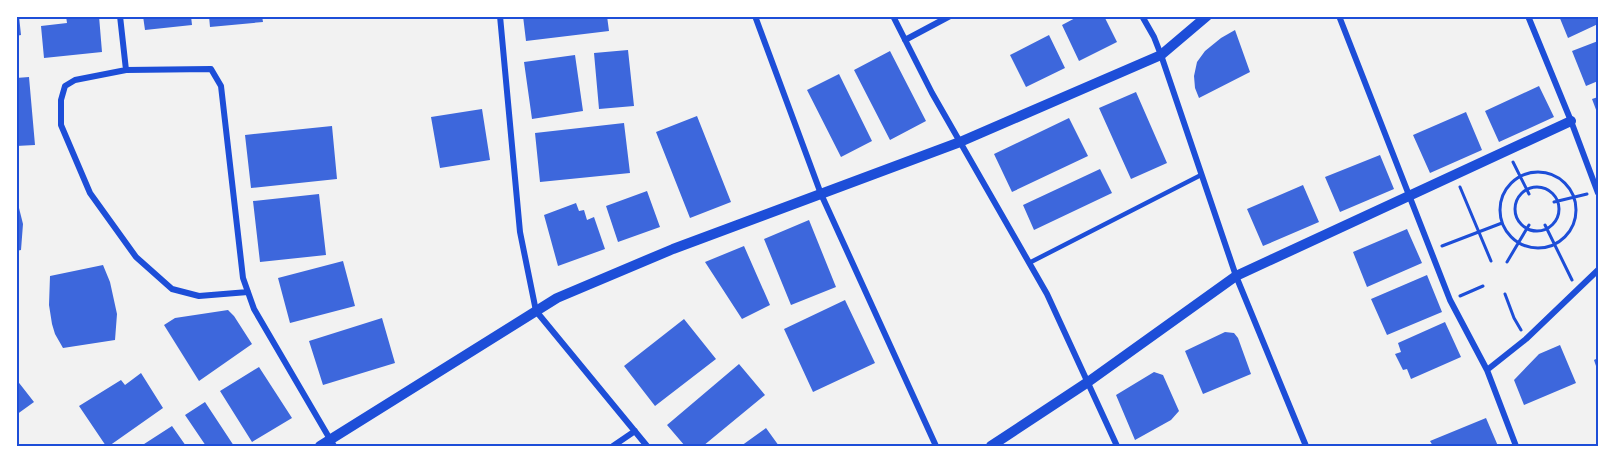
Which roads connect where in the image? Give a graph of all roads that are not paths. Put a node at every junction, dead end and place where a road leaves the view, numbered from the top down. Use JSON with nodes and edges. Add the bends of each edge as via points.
{"nodes":[{"id":1,"x":120,"y":16,"type":"edge"},
{"id":2,"x":500,"y":16,"type":"edge"},
{"id":3,"x":755,"y":16,"type":"edge"},
{"id":4,"x":893,"y":16,"type":"edge"},
{"id":5,"x":950,"y":16,"type":"edge"},
{"id":6,"x":1142,"y":16,"type":"edge"},
{"id":7,"x":1207,"y":16,"type":"edge"},
{"id":8,"x":1339,"y":16,"type":"edge"},
{"id":9,"x":1528,"y":16,"type":"edge"},
{"id":10,"x":905,"y":40,"type":"junction"},
{"id":11,"x":1161,"y":56,"type":"junction"},
{"id":12,"x":126,"y":70,"type":"junction"},
{"id":13,"x":1571,"y":121,"type":"junction"},
{"id":14,"x":960,"y":142,"type":"junction"},
{"id":15,"x":1201,"y":175,"type":"junction"},
{"id":16,"x":1598,"y":192,"type":"edge"},
{"id":17,"x":821,"y":194,"type":"junction"},
{"id":18,"x":1408,"y":196,"type":"junction"},
{"id":19,"x":1029,"y":263,"type":"junction"},
{"id":20,"x":1599,"y":270,"type":"edge"},
{"id":21,"x":1236,"y":276,"type":"junction"},
{"id":22,"x":248,"y":292,"type":"junction"},
{"id":23,"x":536,"y":311,"type":"junction"},
{"id":24,"x":1487,"y":370,"type":"junction"},
{"id":25,"x":1088,"y":382,"type":"junction"},
{"id":26,"x":635,"y":431,"type":"junction"},
{"id":27,"x":332,"y":443,"type":"edge"},
{"id":28,"x":1305,"y":444,"type":"edge"},
{"id":29,"x":320,"y":447,"type":"edge"},
{"id":30,"x":613,"y":447,"type":"edge"},
{"id":31,"x":647,"y":447,"type":"edge"},
{"id":32,"x":936,"y":447,"type":"edge"},
{"id":33,"x":991,"y":447,"type":"edge"},
{"id":34,"x":1117,"y":447,"type":"edge"},
{"id":35,"x":1296,"y":447,"type":"edge"},
{"id":36,"x":1516,"y":447,"type":"edge"}],
"edges":[{"from":1,"to":12,"type":"street"},
{"from":2,"to":23,"type":"street","via":[[520,232]]},
{"from":3,"to":17,"type":"street"},
{"from":4,"to":10,"type":"street"},
{"from":5,"to":10,"type":"street"},
{"from":6,"to":11,"type":"street"},
{"from":7,"to":11,"type":"street"},
{"from":8,"to":18,"type":"street"},
{"from":9,"to":13,"type":"street"},
{"from":10,"to":14,"type":"street"},
{"from":11,"to":14,"type":"street"},
{"from":11,"to":15,"type":"street"},
{"from":12,"to":22,"type":"street","via":[[211,69],[222,86],[243,279]]},
{"from":12,"to":22,"type":"street","via":[[75,80],[64,86],[61,125],[90,193],[136,257],[172,289],[199,296]]},
{"from":13,"to":16,"type":"street"},
{"from":13,"to":18,"type":"street"},
{"from":14,"to":17,"type":"street"},
{"from":14,"to":19,"type":"street"},
{"from":15,"to":19,"type":"lane"},
{"from":15,"to":21,"type":"street"},
{"from":17,"to":23,"type":"street","via":[[673,249],[557,298]]},
{"from":17,"to":32,"type":"street"},
{"from":18,"to":21,"type":"street"},
{"from":18,"to":24,"type":"street","via":[[1450,300]]},
{"from":19,"to":25,"type":"street"},
{"from":20,"to":24,"type":"street"},
{"from":21,"to":25,"type":"street"},
{"from":21,"to":28,"type":"street"},
{"from":22,"to":27,"type":"street","via":[[254,309]]},
{"from":23,"to":26,"type":"street"},
{"from":23,"to":27,"type":"street"},
{"from":24,"to":36,"type":"street"},
{"from":25,"to":33,"type":"street"},
{"from":25,"to":34,"type":"street"},
{"from":26,"to":30,"type":"street"},
{"from":26,"to":31,"type":"street"},
{"from":27,"to":29,"type":"street"},
{"from":28,"to":35,"type":"street"}]}
